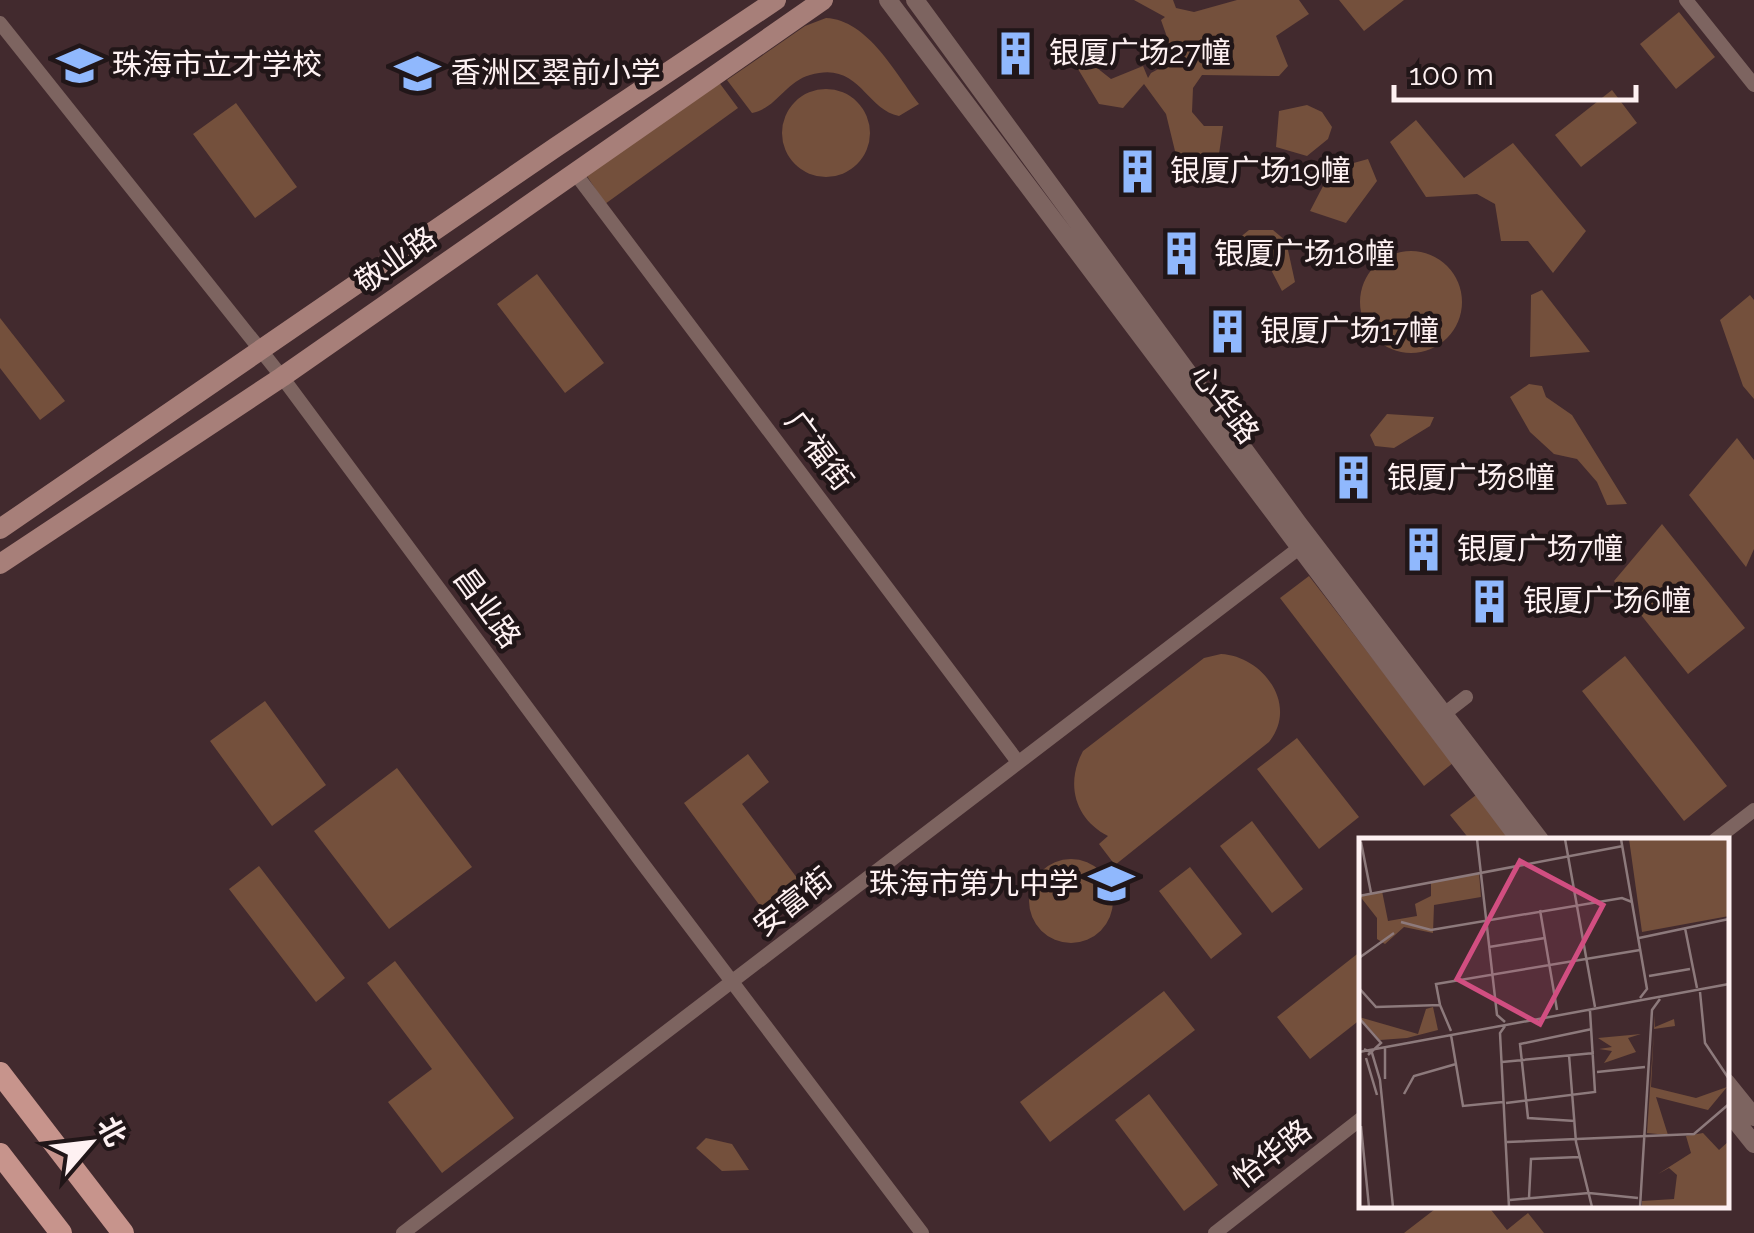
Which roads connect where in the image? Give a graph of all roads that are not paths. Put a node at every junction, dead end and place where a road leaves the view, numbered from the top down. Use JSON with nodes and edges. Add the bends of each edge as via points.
{"nodes":[{"id":1,"x":776,"y":0,"type":"edge"},
{"id":2,"x":823,"y":0,"type":"edge"},
{"id":3,"x":888,"y":0,"type":"edge"},
{"id":4,"x":914,"y":0,"type":"edge"},
{"id":5,"x":1686,"y":0,"type":"edge"},
{"id":6,"x":0,"y":23,"type":"edge"},
{"id":7,"x":1754,"y":85,"type":"edge"},
{"id":8,"x":1029,"y":168,"type":"junction"},
{"id":9,"x":574,"y":173,"type":"junction"},
{"id":10,"x":260,"y":351,"type":"junction"},
{"id":11,"x":282,"y":377,"type":"junction"},
{"id":12,"x":0,"y":529,"type":"edge"},
{"id":13,"x":1305,"y":544,"type":"junction"},
{"id":14,"x":0,"y":564,"type":"edge"},
{"id":15,"x":1466,"y":697,"type":"dead end"},
{"id":16,"x":1444,"y":714,"type":"junction"},
{"id":17,"x":1018,"y":762,"type":"junction"},
{"id":18,"x":1754,"y":810,"type":"edge"},
{"id":19,"x":1519,"y":838,"type":"edge"},
{"id":20,"x":1538,"y":838,"type":"edge"},
{"id":21,"x":1719,"y":838,"type":"edge"},
{"id":22,"x":734,"y":983,"type":"junction"},
{"id":23,"x":0,"y":1072,"type":"edge"},
{"id":24,"x":1729,"y":1086,"type":"edge"},
{"id":25,"x":1729,"y":1113,"type":"edge"},
{"id":26,"x":1754,"y":1117,"type":"edge"},
{"id":27,"x":1359,"y":1120,"type":"edge"},
{"id":28,"x":1754,"y":1144,"type":"edge"},
{"id":29,"x":0,"y":1154,"type":"edge"},
{"id":30,"x":61,"y":1233,"type":"edge"},
{"id":31,"x":124,"y":1233,"type":"edge"},
{"id":32,"x":403,"y":1233,"type":"edge"},
{"id":33,"x":922,"y":1233,"type":"edge"},
{"id":34,"x":1216,"y":1233,"type":"edge"}],
"edges":[{"from":1,"to":10,"type":"main road","name":"敬业路"},
{"from":2,"to":9,"type":"main road","name":"敬业路"},
{"from":3,"to":8,"type":"street","name":"心华路"},
{"from":4,"to":8,"type":"street","name":"心华路"},
{"from":5,"to":7,"type":"street"},
{"from":6,"to":10,"type":"street","name":"昌业路"},
{"from":8,"to":13,"type":"street","name":"心华路"},
{"from":9,"to":11,"type":"main road","name":"敬业路"},
{"from":9,"to":17,"type":"street","name":"广福街"},
{"from":10,"to":11,"type":"street","name":"昌业路"},
{"from":10,"to":12,"type":"main road","name":"敬业路"},
{"from":11,"to":14,"type":"main road","name":"敬业路"},
{"from":11,"to":22,"type":"street","name":"昌业路"},
{"from":13,"to":16,"type":"street","name":"心华路"},
{"from":13,"to":17,"type":"street","name":"安富街"},
{"from":13,"to":19,"type":"street","name":"心华路"},
{"from":15,"to":16,"type":"street"},
{"from":16,"to":20,"type":"street","name":"心华路"},
{"from":17,"to":22,"type":"street","name":"安富街"},
{"from":18,"to":21,"type":"street"},
{"from":22,"to":32,"type":"street","name":"安富街"},
{"from":22,"to":33,"type":"street","name":"昌业路"},
{"from":23,"to":31,"type":"main road"},
{"from":24,"to":26,"type":"street"},
{"from":25,"to":28,"type":"street"},
{"from":27,"to":34,"type":"street","name":"怡华路"},
{"from":29,"to":30,"type":"main road"}]}
